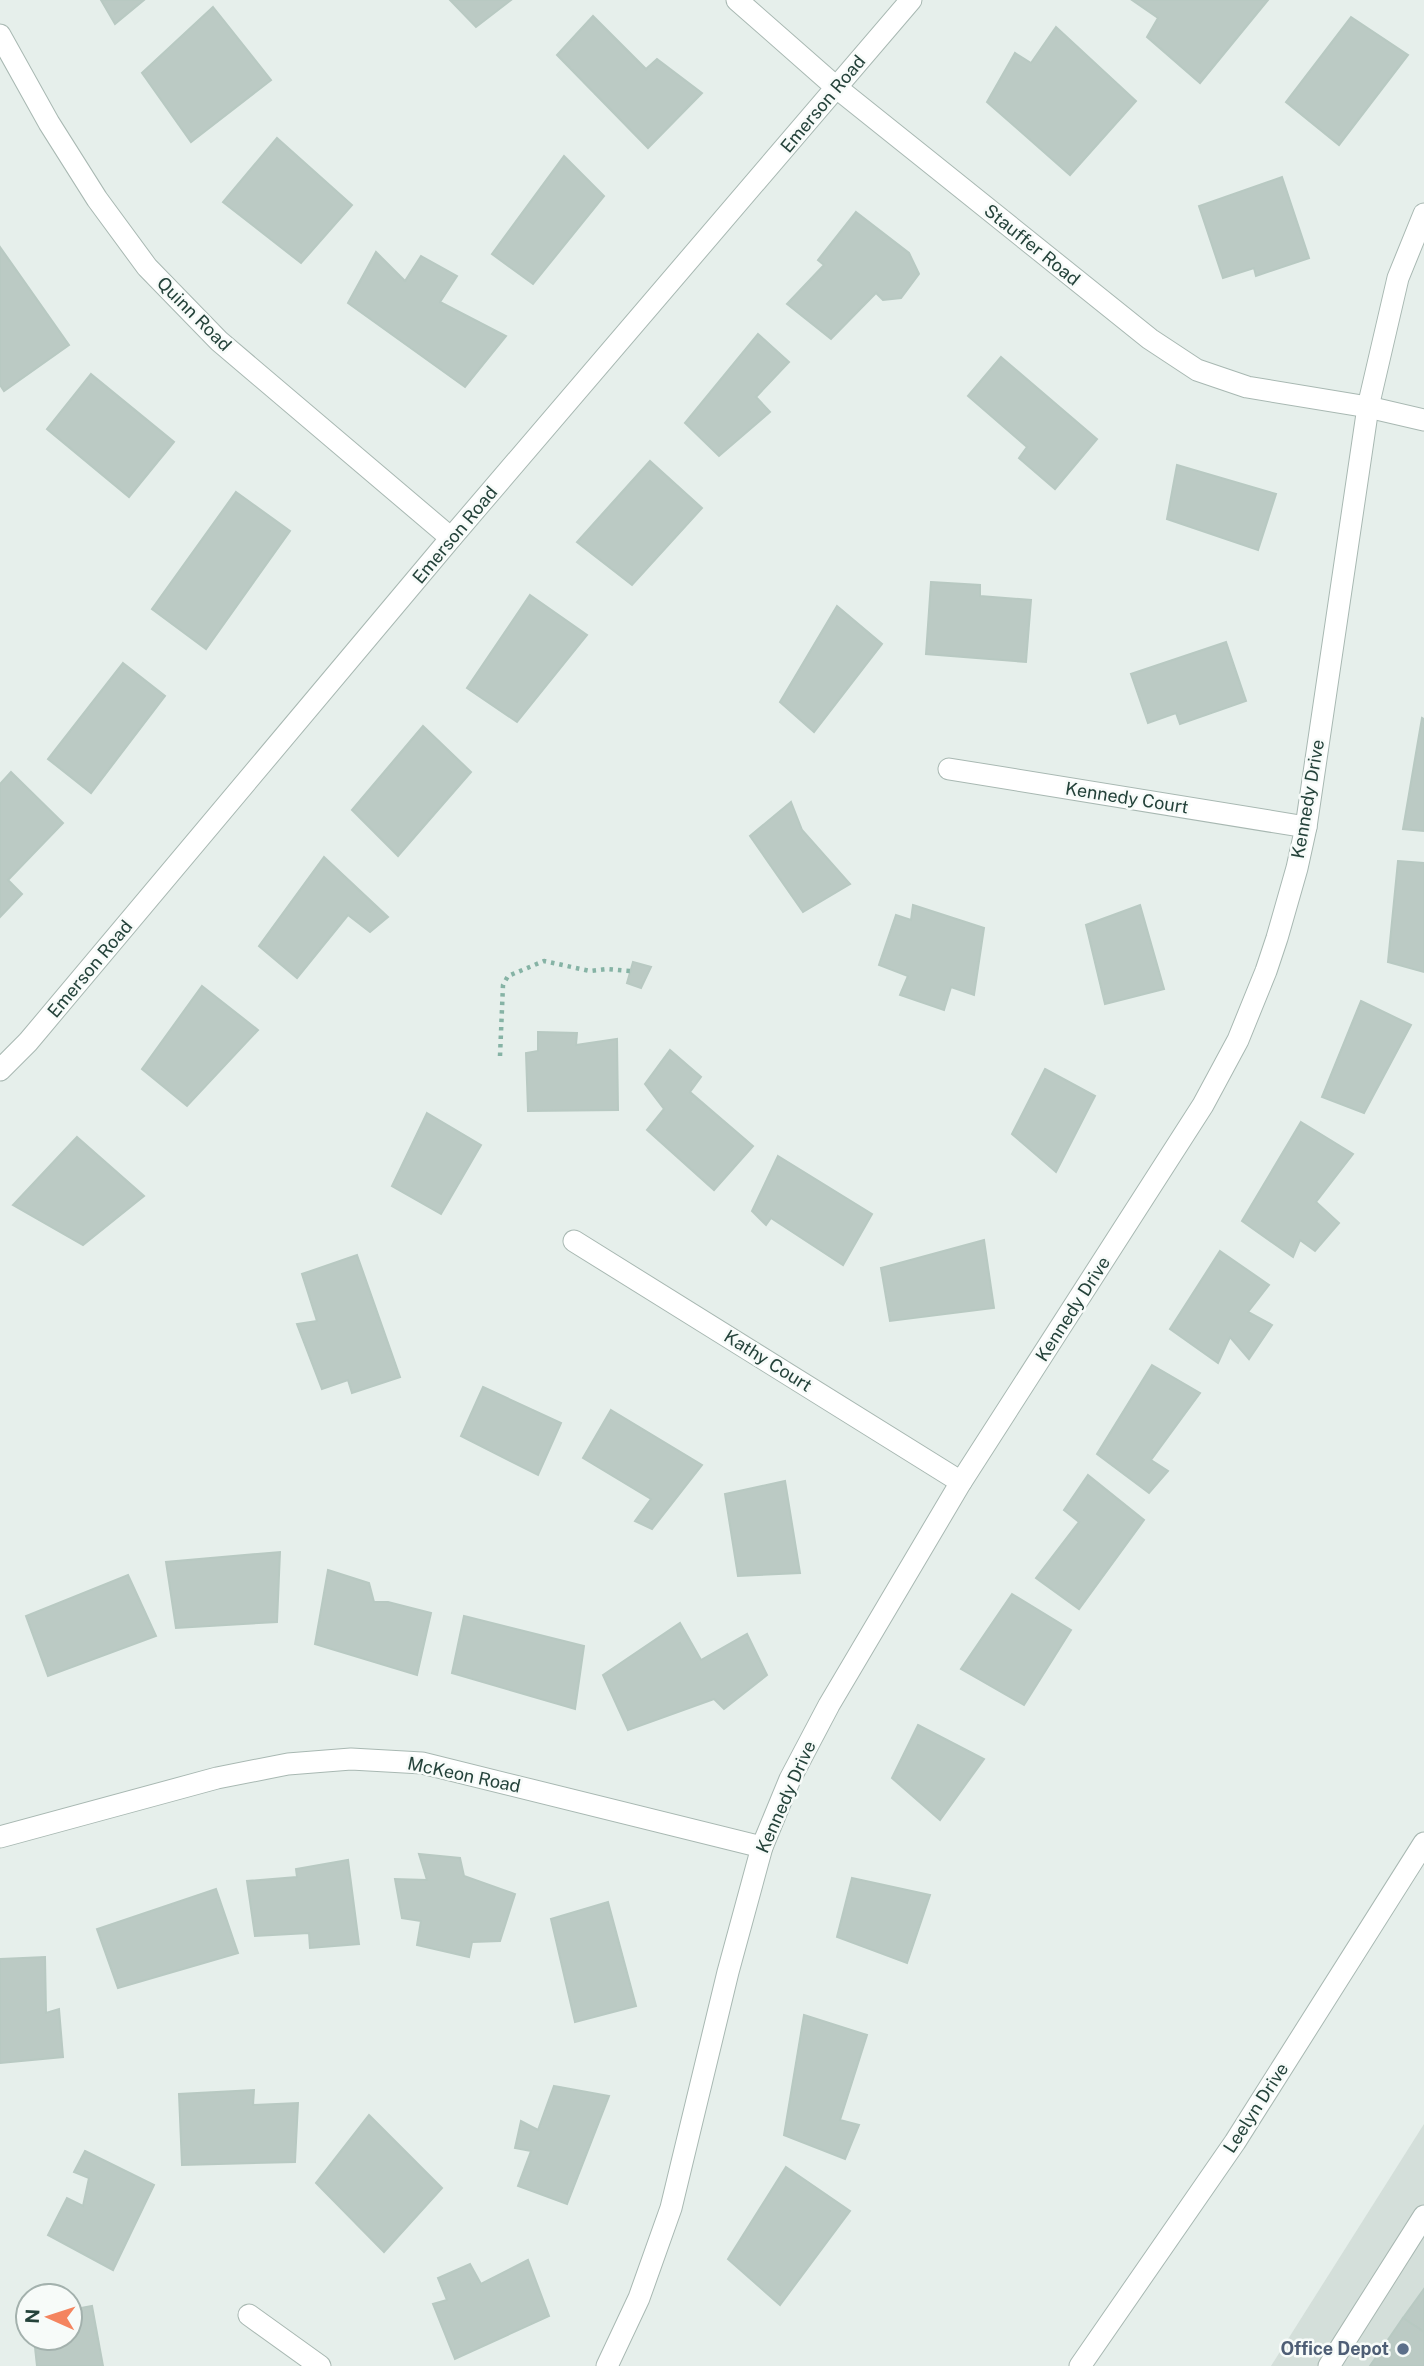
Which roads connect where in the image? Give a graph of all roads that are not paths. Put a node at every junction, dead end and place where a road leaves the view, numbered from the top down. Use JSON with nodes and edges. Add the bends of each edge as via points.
{"nodes":[{"id":1,"x":737,"y":0,"type":"edge"},
{"id":2,"x":911,"y":0,"type":"edge"},
{"id":3,"x":0,"y":35,"type":"edge"},
{"id":4,"x":837,"y":88,"type":"junction"},
{"id":5,"x":1424,"y":214,"type":"edge"},
{"id":6,"x":1368,"y":408,"type":"junction"},
{"id":7,"x":1424,"y":420,"type":"edge"},
{"id":8,"x":451,"y":538,"type":"junction"},
{"id":9,"x":948,"y":769,"type":"dead end"},
{"id":10,"x":1306,"y":827,"type":"junction"},
{"id":11,"x":0,"y":1070,"type":"edge"},
{"id":12,"x":574,"y":1241,"type":"dead end"},
{"id":13,"x":961,"y":1482,"type":"junction"},
{"id":14,"x":0,"y":1837,"type":"edge"},
{"id":15,"x":1424,"y":1843,"type":"edge"},
{"id":16,"x":762,"y":1847,"type":"junction"},
{"id":17,"x":1424,"y":2217,"type":"edge"},
{"id":18,"x":249,"y":2315,"type":"dead end"},
{"id":19,"x":320,"y":2366,"type":"edge"},
{"id":20,"x":607,"y":2366,"type":"edge"},
{"id":21,"x":1080,"y":2366,"type":"edge"},
{"id":22,"x":1329,"y":2366,"type":"edge"}],
"edges":[{"from":1,"to":4,"type":"street","name":"Stauffer Road"},
{"from":2,"to":4,"type":"street","name":"Emerson Road"},
{"from":3,"to":8,"type":"street","name":"Quinn Road","via":[[49,124],[147,267],[219,341]]},
{"from":4,"to":6,"type":"street","name":"Stauffer Road","via":[[1150,339],[1197,370],[1247,387]]},
{"from":4,"to":8,"type":"street","name":"Emerson Road"},
{"from":5,"to":6,"type":"street","name":"Kennedy Drive","via":[[1398,278]]},
{"from":6,"to":7,"type":"street","name":"Stauffer Road"},
{"from":6,"to":10,"type":"street","name":"Kennedy Drive"},
{"from":8,"to":11,"type":"street","name":"Emerson Road"},
{"from":9,"to":10,"type":"street","name":"Kennedy Court"},
{"from":10,"to":13,"type":"street","name":"Kennedy Drive","via":[[1274,950],[1238,1040],[1203,1105]]},
{"from":12,"to":13,"type":"street","name":"Kathy Court"},
{"from":13,"to":16,"type":"street","name":"Kennedy Drive","via":[[829,1704]]},
{"from":14,"to":16,"type":"street","name":"McKeon Road","via":[[217,1778],[288,1764],[351,1759],[422,1763]]},
{"from":15,"to":21,"type":"street","name":"Leelyn Drive","via":[[1235,2142]]},
{"from":16,"to":20,"type":"street","name":"Kennedy Drive","via":[[671,2208],[639,2298]]},
{"from":17,"to":22,"type":"street"},
{"from":18,"to":19,"type":"street"}]}
